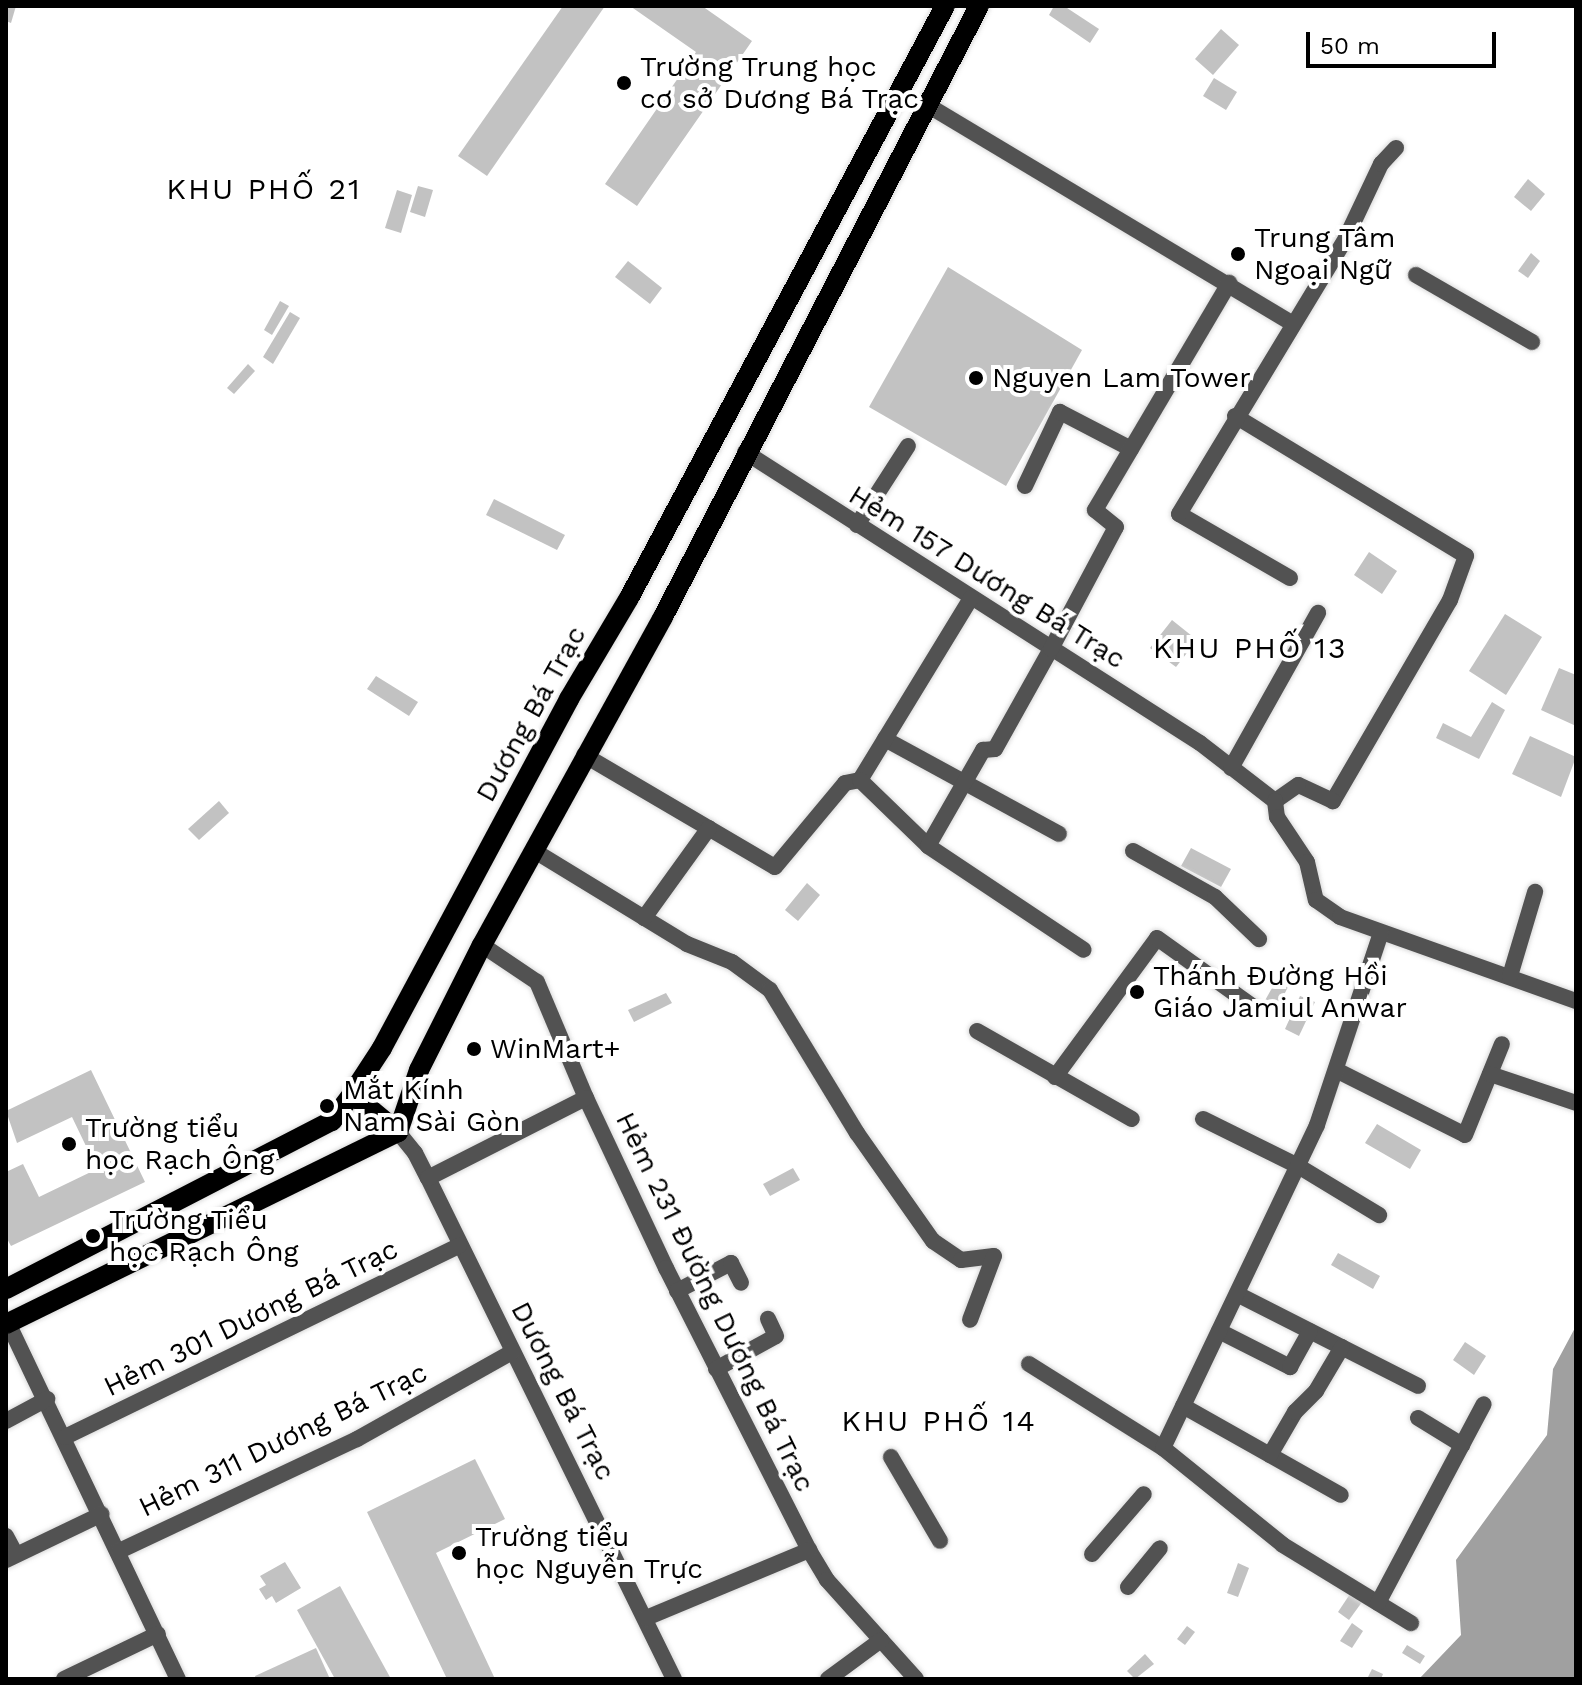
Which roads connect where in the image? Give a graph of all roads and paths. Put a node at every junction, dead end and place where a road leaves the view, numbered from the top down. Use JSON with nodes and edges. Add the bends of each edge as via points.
{"nodes":[{"id":1,"x":945,"y":6,"type":"edge"},
{"id":2,"x":979,"y":6,"type":"edge"},
{"id":3,"x":929,"y":106,"type":"junction"},
{"id":4,"x":1396,"y":148,"type":"dead end"},
{"id":5,"x":1416,"y":275,"type":"dead end"},
{"id":6,"x":1229,"y":283,"type":"junction"},
{"id":7,"x":1292,"y":323,"type":"junction"},
{"id":8,"x":1532,"y":342,"type":"dead end"},
{"id":9,"x":1235,"y":416,"type":"junction"},
{"id":10,"x":908,"y":446,"type":"dead end"},
{"id":11,"x":1131,"y":449,"type":"junction"},
{"id":12,"x":745,"y":452,"type":"junction"},
{"id":13,"x":1025,"y":486,"type":"dead end"},
{"id":14,"x":857,"y":525,"type":"junction"},
{"id":15,"x":646,"y":566,"type":"junction"},
{"id":16,"x":1290,"y":578,"type":"dead end"},
{"id":17,"x":676,"y":586,"type":"junction"},
{"id":18,"x":971,"y":598,"type":"junction"},
{"id":19,"x":1318,"y":613,"type":"dead end"},
{"id":20,"x":1051,"y":649,"type":"junction"},
{"id":21,"x":885,"y":739,"type":"junction"},
{"id":22,"x":584,"y":755,"type":"junction"},
{"id":23,"x":1231,"y":768,"type":"junction"},
{"id":24,"x":860,"y":780,"type":"junction"},
{"id":25,"x":966,"y":780,"type":"junction"},
{"id":26,"x":1275,"y":801,"type":"junction"},
{"id":27,"x":709,"y":828,"type":"junction"},
{"id":28,"x":1059,"y":834,"type":"dead end"},
{"id":29,"x":928,"y":846,"type":"junction"},
{"id":30,"x":533,"y":850,"type":"junction"},
{"id":31,"x":1133,"y":851,"type":"dead end"},
{"id":32,"x":1535,"y":892,"type":"dead end"},
{"id":33,"x":644,"y":918,"type":"junction"},
{"id":34,"x":1381,"y":933,"type":"junction"},
{"id":35,"x":1259,"y":939,"type":"dead end"},
{"id":36,"x":482,"y":945,"type":"junction"},
{"id":37,"x":1084,"y":950,"type":"dead end"},
{"id":38,"x":1510,"y":976,"type":"junction"},
{"id":39,"x":1576,"y":1001,"type":"edge"},
{"id":40,"x":1252,"y":1006,"type":"dead end"},
{"id":41,"x":977,"y":1031,"type":"dead end"},
{"id":42,"x":1502,"y":1044,"type":"dead end"},
{"id":43,"x":1336,"y":1070,"type":"junction"},
{"id":44,"x":1490,"y":1074,"type":"junction"},
{"id":45,"x":1055,"y":1077,"type":"junction"},
{"id":46,"x":352,"y":1094,"type":"junction"},
{"id":47,"x":586,"y":1098,"type":"junction"},
{"id":48,"x":1576,"y":1103,"type":"edge"},
{"id":49,"x":1132,"y":1119,"type":"dead end"},
{"id":50,"x":1203,"y":1119,"type":"dead end"},
{"id":51,"x":398,"y":1132,"type":"junction"},
{"id":52,"x":1298,"y":1166,"type":"junction"},
{"id":53,"x":428,"y":1178,"type":"junction"},
{"id":54,"x":1379,"y":1215,"type":"dead end"},
{"id":55,"x":459,"y":1246,"type":"junction"},
{"id":56,"x":741,"y":1283,"type":"dead end"},
{"id":57,"x":6,"y":1289,"type":"edge"},
{"id":58,"x":677,"y":1291,"type":"junction"},
{"id":59,"x":1237,"y":1294,"type":"junction"},
{"id":60,"x":768,"y":1319,"type":"dead end"},
{"id":61,"x":970,"y":1320,"type":"dead end"},
{"id":62,"x":7,"y":1322,"type":"edge"},
{"id":63,"x":1219,"y":1331,"type":"junction"},
{"id":64,"x":1310,"y":1331,"type":"junction"},
{"id":65,"x":1342,"y":1347,"type":"junction"},
{"id":66,"x":512,"y":1352,"type":"junction"},
{"id":67,"x":1029,"y":1364,"type":"dead end"},
{"id":68,"x":716,"y":1369,"type":"junction"},
{"id":69,"x":1418,"y":1386,"type":"dead end"},
{"id":70,"x":47,"y":1399,"type":"junction"},
{"id":71,"x":1484,"y":1404,"type":"dead end"},
{"id":72,"x":1183,"y":1406,"type":"junction"},
{"id":73,"x":1418,"y":1418,"type":"dead end"},
{"id":74,"x":6,"y":1421,"type":"edge"},
{"id":75,"x":65,"y":1437,"type":"junction"},
{"id":76,"x":1462,"y":1445,"type":"junction"},
{"id":77,"x":1163,"y":1448,"type":"junction"},
{"id":78,"x":1270,"y":1455,"type":"junction"},
{"id":79,"x":891,"y":1457,"type":"dead end"},
{"id":80,"x":1144,"y":1494,"type":"dead end"},
{"id":81,"x":1341,"y":1495,"type":"dead end"},
{"id":82,"x":102,"y":1514,"type":"junction"},
{"id":83,"x":6,"y":1536,"type":"edge"},
{"id":84,"x":940,"y":1541,"type":"dead end"},
{"id":85,"x":1160,"y":1548,"type":"dead end"},
{"id":86,"x":809,"y":1550,"type":"junction"},
{"id":87,"x":119,"y":1551,"type":"junction"},
{"id":88,"x":1092,"y":1554,"type":"dead end"},
{"id":89,"x":11,"y":1557,"type":"edge"},
{"id":90,"x":1128,"y":1587,"type":"dead end"},
{"id":91,"x":1378,"y":1603,"type":"junction"},
{"id":92,"x":646,"y":1618,"type":"junction"},
{"id":93,"x":1411,"y":1623,"type":"dead end"},
{"id":94,"x":158,"y":1634,"type":"junction"},
{"id":95,"x":881,"y":1640,"type":"junction"},
{"id":96,"x":64,"y":1679,"type":"edge"},
{"id":97,"x":178,"y":1679,"type":"edge"},
{"id":98,"x":674,"y":1679,"type":"edge"},
{"id":99,"x":828,"y":1679,"type":"edge"},
{"id":100,"x":916,"y":1679,"type":"edge"}],
"edges":[{"from":1,"to":15,"type":"main road","name":"Dương Bá Trạc"},
{"from":2,"to":3,"type":"main road"},
{"from":3,"to":6,"type":"street"},
{"from":3,"to":12,"type":"main road"},
{"from":4,"to":7,"type":"street","via":[[1381,164],[1346,238]]},
{"from":5,"to":8,"type":"street"},
{"from":6,"to":7,"type":"street"},
{"from":6,"to":11,"type":"street"},
{"from":7,"to":9,"type":"street"},
{"from":9,"to":16,"type":"street","via":[[1179,514]]},
{"from":9,"to":26,"type":"street","via":[[1466,556],[1450,600],[1333,801],[1298,785]]},
{"from":10,"to":14,"type":"street"},
{"from":11,"to":13,"type":"street","via":[[1060,412]]},
{"from":11,"to":20,"type":"street","via":[[1095,510],[1116,527]]},
{"from":12,"to":14,"type":"street","name":"Hẻm 157 Dương Bá Trạc"},
{"from":12,"to":17,"type":"main road"},
{"from":14,"to":18,"type":"street","name":"Hẻm 157 Dương Bá Trạc"},
{"from":15,"to":17,"type":"main road"},
{"from":15,"to":46,"type":"main road","name":"Dương Bá Trạc"},
{"from":17,"to":22,"type":"main road"},
{"from":18,"to":20,"type":"street","name":"Hẻm 157 Dương Bá Trạc"},
{"from":18,"to":21,"type":"street"},
{"from":19,"to":23,"type":"street"},
{"from":20,"to":23,"type":"street","name":"Hẻm 157 Dương Bá Trạc"},
{"from":20,"to":25,"type":"street","via":[[995,749],[983,750]]},
{"from":21,"to":24,"type":"street"},
{"from":21,"to":25,"type":"street"},
{"from":22,"to":27,"type":"street"},
{"from":22,"to":30,"type":"main road"},
{"from":23,"to":26,"type":"street","name":"Hẻm 157 Dương Bá Trạc"},
{"from":24,"to":27,"type":"street","via":[[845,783],[775,867]]},
{"from":24,"to":29,"type":"street"},
{"from":25,"to":28,"type":"street"},
{"from":25,"to":29,"type":"street"},
{"from":26,"to":34,"type":"street","via":[[1277,817],[1307,862],[1316,900],[1340,917]]},
{"from":27,"to":33,"type":"street"},
{"from":29,"to":37,"type":"street"},
{"from":30,"to":33,"type":"street"},
{"from":30,"to":36,"type":"main road"},
{"from":31,"to":35,"type":"street","via":[[1215,897]]},
{"from":32,"to":38,"type":"street"},
{"from":33,"to":61,"type":"street","via":[[687,944],[732,962],[770,990],[857,1133],[933,1241],[961,1260],[994,1256]]},
{"from":34,"to":38,"type":"street"},
{"from":34,"to":43,"type":"street"},
{"from":36,"to":47,"type":"street","name":"Hẻm 231 Đường Dương Bá Trạc","via":[[537,982]]},
{"from":36,"to":51,"type":"main road","via":[[419,1070]]},
{"from":38,"to":39,"type":"street"},
{"from":40,"to":45,"type":"street","via":[[1157,938]]},
{"from":41,"to":45,"type":"street"},
{"from":42,"to":44,"type":"street"},
{"from":43,"to":44,"type":"street","via":[[1465,1135]]},
{"from":43,"to":52,"type":"street"},
{"from":44,"to":48,"type":"street"},
{"from":45,"to":49,"type":"street"},
{"from":46,"to":51,"type":"main road"},
{"from":46,"to":57,"type":"main road","name":"Dương Bá Trạc","via":[[332,1121]]},
{"from":47,"to":53,"type":"street"},
{"from":47,"to":58,"type":"street","name":"Hẻm 231 Đường Dương Bá Trạc"},
{"from":50,"to":52,"type":"street"},
{"from":51,"to":53,"type":"street","name":"Dương Bá Trạc"},
{"from":51,"to":62,"type":"main road"},
{"from":52,"to":54,"type":"street"},
{"from":52,"to":59,"type":"street"},
{"from":53,"to":55,"type":"street","name":"Dương Bá Trạc"},
{"from":55,"to":66,"type":"street","name":"Dương Bá Trạc"},
{"from":55,"to":75,"type":"street","name":"Hẻm 301 Dương Bá Trạc"},
{"from":56,"to":58,"type":"street","via":[[731,1263]]},
{"from":58,"to":68,"type":"street","name":"Hẻm 231 Đường Dương Bá Trạc"},
{"from":59,"to":63,"type":"street"},
{"from":59,"to":64,"type":"street"},
{"from":60,"to":68,"type":"street","via":[[776,1336]]},
{"from":62,"to":70,"type":"street"},
{"from":63,"to":64,"type":"street","via":[[1290,1367]]},
{"from":63,"to":72,"type":"street"},
{"from":64,"to":65,"type":"street"},
{"from":65,"to":69,"type":"street"},
{"from":65,"to":78,"type":"street"},
{"from":66,"to":87,"type":"street","name":"Hẻm 311 Dương Bá Trạc","via":[[357,1439]]},
{"from":66,"to":92,"type":"street","name":"Dương Bá Trạc"},
{"from":67,"to":77,"type":"street"},
{"from":68,"to":86,"type":"street","name":"Hẻm 231 Đường Dương Bá Trạc"},
{"from":70,"to":74,"type":"street"},
{"from":70,"to":75,"type":"street"},
{"from":71,"to":76,"type":"street"},
{"from":72,"to":77,"type":"street"},
{"from":72,"to":78,"type":"street"},
{"from":73,"to":76,"type":"street"},
{"from":75,"to":82,"type":"street"},
{"from":76,"to":91,"type":"street"},
{"from":77,"to":91,"type":"street","via":[[1283,1545]]},
{"from":78,"to":81,"type":"street"},
{"from":79,"to":84,"type":"street"},
{"from":80,"to":88,"type":"street"},
{"from":82,"to":87,"type":"street"},
{"from":82,"to":89,"type":"street"},
{"from":83,"to":89,"type":"street"},
{"from":85,"to":90,"type":"street"},
{"from":86,"to":92,"type":"street"},
{"from":86,"to":95,"type":"street","name":"Hẻm 231 Đường Dương Bá Trạc","via":[[827,1580]]},
{"from":87,"to":94,"type":"street"},
{"from":91,"to":93,"type":"street"},
{"from":92,"to":98,"type":"street","name":"Dương Bá Trạc"},
{"from":94,"to":96,"type":"street"},
{"from":94,"to":97,"type":"street"},
{"from":95,"to":99,"type":"street"},
{"from":95,"to":100,"type":"street","name":"Hẻm 231 Đường Dương Bá Trạc"}]}
